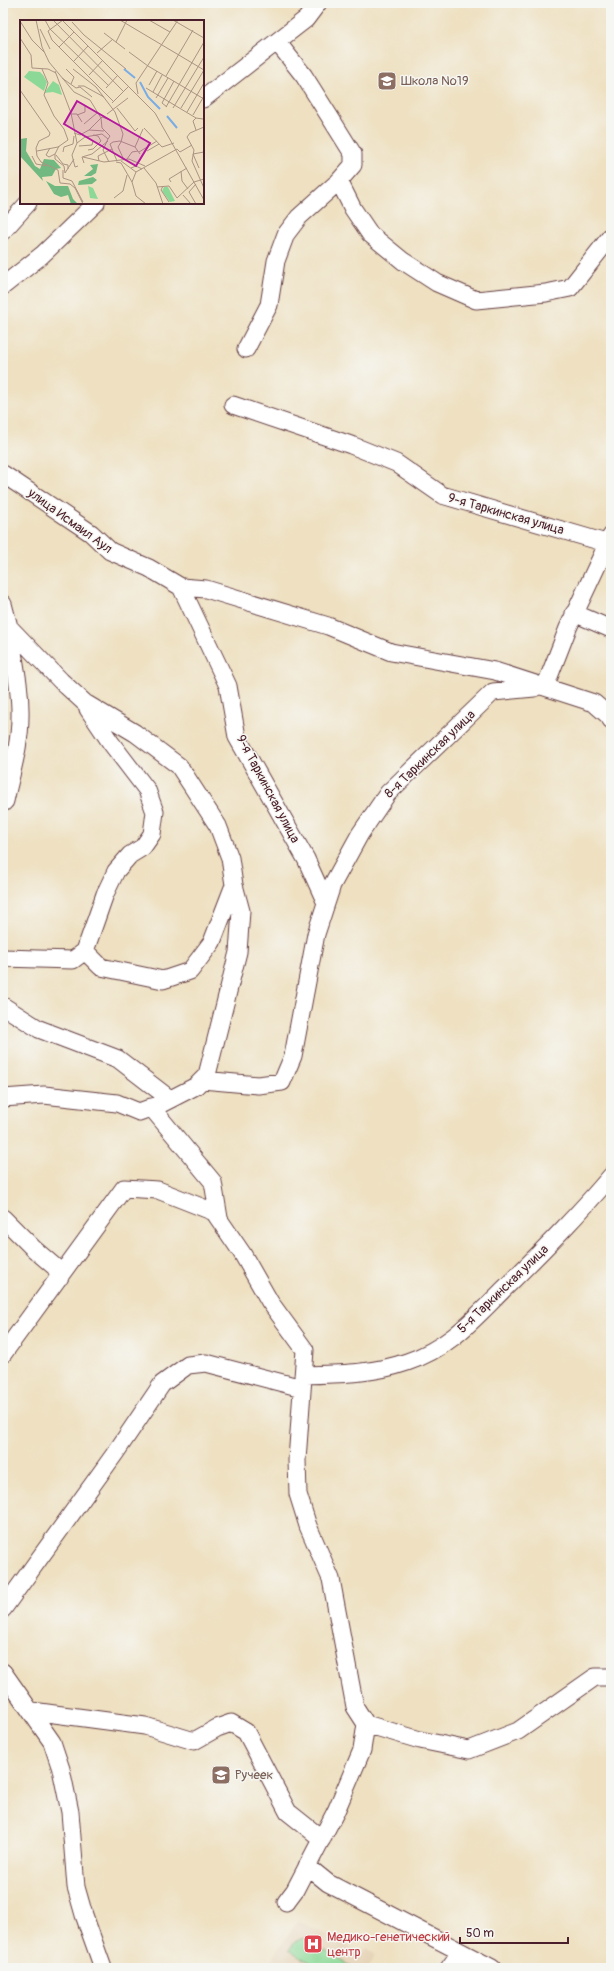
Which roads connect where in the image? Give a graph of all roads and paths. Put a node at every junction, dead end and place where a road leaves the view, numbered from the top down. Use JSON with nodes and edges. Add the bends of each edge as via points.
{"nodes":[{"id":1,"x":318,"y":3,"type":"edge"},
{"id":2,"x":278,"y":43,"type":"junction"},
{"id":3,"x":204,"y":98,"type":"edge"},
{"id":4,"x":339,"y":181,"type":"junction"},
{"id":5,"x":27,"y":204,"type":"edge"},
{"id":6,"x":95,"y":204,"type":"edge"},
{"id":7,"x":3,"y":231,"type":"edge"},
{"id":8,"x":611,"y":236,"type":"edge"},
{"id":9,"x":3,"y":286,"type":"edge"},
{"id":10,"x":246,"y":349,"type":"dead end"},
{"id":11,"x":233,"y":405,"type":"dead end"},
{"id":12,"x":3,"y":474,"type":"edge"},
{"id":13,"x":608,"y":539,"type":"edge"},
{"id":14,"x":181,"y":587,"type":"junction"},
{"id":15,"x":3,"y":604,"type":"edge"},
{"id":16,"x":574,"y":613,"type":"junction"},
{"id":17,"x":10,"y":627,"type":"junction"},
{"id":18,"x":611,"y":629,"type":"edge"},
{"id":19,"x":545,"y":687,"type":"junction"},
{"id":20,"x":85,"y":703,"type":"junction"},
{"id":21,"x":610,"y":718,"type":"edge"},
{"id":22,"x":3,"y":803,"type":"edge"},
{"id":23,"x":234,"y":884,"type":"junction"},
{"id":24,"x":326,"y":903,"type":"junction"},
{"id":25,"x":86,"y":951,"type":"junction"},
{"id":26,"x":3,"y":958,"type":"edge"},
{"id":27,"x":3,"y":1006,"type":"edge"},
{"id":28,"x":202,"y":1080,"type":"junction"},
{"id":29,"x":3,"y":1098,"type":"edge"},
{"id":30,"x":170,"y":1099,"type":"junction"},
{"id":31,"x":151,"y":1108,"type":"junction"},
{"id":32,"x":611,"y":1176,"type":"edge"},
{"id":33,"x":3,"y":1218,"type":"edge"},
{"id":34,"x":218,"y":1218,"type":"junction"},
{"id":35,"x":60,"y":1276,"type":"junction"},
{"id":36,"x":3,"y":1354,"type":"edge"},
{"id":37,"x":302,"y":1382,"type":"junction"},
{"id":38,"x":3,"y":1609,"type":"edge"},
{"id":39,"x":3,"y":1672,"type":"edge"},
{"id":40,"x":611,"y":1677,"type":"edge"},
{"id":41,"x":32,"y":1711,"type":"junction"},
{"id":42,"x":366,"y":1724,"type":"junction"},
{"id":43,"x":322,"y":1839,"type":"junction"},
{"id":44,"x":307,"y":1866,"type":"junction"},
{"id":45,"x":286,"y":1902,"type":"dead end"},
{"id":46,"x":460,"y":1953,"type":"junction"},
{"id":47,"x":103,"y":1968,"type":"edge"},
{"id":48,"x":449,"y":1968,"type":"edge"},
{"id":49,"x":492,"y":1968,"type":"edge"}],
"edges":[{"from":1,"to":2,"type":"street","via":[[306,19]]},
{"from":2,"to":3,"type":"street"},
{"from":2,"to":4,"type":"street","via":[[304,76],[353,154],[353,165]]},
{"from":4,"to":8,"type":"street","via":[[353,209],[370,234],[403,262],[437,283],[476,300],[570,288]]},
{"from":4,"to":10,"type":"street","via":[[300,217],[286,234],[276,261],[269,305]]},
{"from":5,"to":7,"type":"street"},
{"from":6,"to":9,"type":"street","via":[[42,255]]},
{"from":11,"to":13,"type":"street","name":"9-я Таркинская улица","via":[[396,463],[442,495]]},
{"from":12,"to":14,"type":"street","name":"улица Исмаил Аул","via":[[91,533],[110,551],[149,568]]},
{"from":13,"to":16,"type":"street"},
{"from":14,"to":19,"type":"street","via":[[206,589],[328,626],[391,652],[495,671]]},
{"from":14,"to":24,"type":"street","name":"9-я Таркинская улица","via":[[228,686],[237,737],[306,859]]},
{"from":15,"to":17,"type":"street"},
{"from":16,"to":18,"type":"street"},
{"from":16,"to":19,"type":"street"},
{"from":17,"to":20,"type":"street","via":[[61,682]]},
{"from":17,"to":22,"type":"street","via":[[18,680],[20,717],[18,748]]},
{"from":19,"to":21,"type":"street","via":[[594,704]]},
{"from":19,"to":24,"type":"street","name":"8-я Таркинская улица","via":[[493,692],[388,792],[360,834],[332,885]]},
{"from":20,"to":23,"type":"street","via":[[135,733],[179,766],[218,826],[230,858]]},
{"from":20,"to":25,"type":"street","via":[[111,743],[148,790],[155,812],[152,834],[143,847],[130,855],[116,871],[105,894]]},
{"from":23,"to":25,"type":"street","via":[[212,942],[190,971],[163,980],[101,966]]},
{"from":23,"to":28,"type":"street","via":[[241,911],[238,952],[207,1075]]},
{"from":24,"to":28,"type":"street","name":"8-я Таркинская улица","via":[[316,934],[293,1056],[282,1082],[258,1085]]},
{"from":25,"to":26,"type":"street","via":[[73,960]]},
{"from":27,"to":30,"type":"street","via":[[39,1028],[118,1059]]},
{"from":28,"to":30,"type":"street","via":[[196,1086]]},
{"from":29,"to":31,"type":"street","via":[[44,1095],[117,1103],[139,1112]]},
{"from":30,"to":31,"type":"street"},
{"from":31,"to":34,"type":"street","via":[[213,1182]]},
{"from":32,"to":37,"type":"street","name":"5-я Таркинская улица","via":[[584,1209],[472,1323],[442,1347],[407,1362],[362,1374]]},
{"from":33,"to":35,"type":"street","via":[[55,1267]]},
{"from":34,"to":35,"type":"street","via":[[214,1212],[158,1190],[124,1188]]},
{"from":34,"to":37,"type":"street","via":[[270,1302],[305,1350]]},
{"from":35,"to":36,"type":"street"},
{"from":37,"to":38,"type":"street","name":"5-я Таркинская улица","via":[[206,1363],[188,1365],[162,1384]]},
{"from":37,"to":42,"type":"street","via":[[297,1460],[298,1494],[308,1526],[331,1579],[355,1707]]},
{"from":39,"to":41,"type":"street"},
{"from":40,"to":42,"type":"street","via":[[595,1677],[518,1731],[470,1750],[420,1740]]},
{"from":41,"to":43,"type":"street","via":[[145,1726],[194,1741],[216,1728],[231,1723],[246,1732],[288,1812]]},
{"from":41,"to":47,"type":"street","via":[[52,1742],[61,1769],[70,1812],[76,1887]]},
{"from":42,"to":43,"type":"street","via":[[362,1750]]},
{"from":43,"to":44,"type":"street"},
{"from":44,"to":45,"type":"street"},
{"from":44,"to":46,"type":"street","via":[[328,1883]]},
{"from":46,"to":48,"type":"street"},
{"from":46,"to":49,"type":"street"}]}
